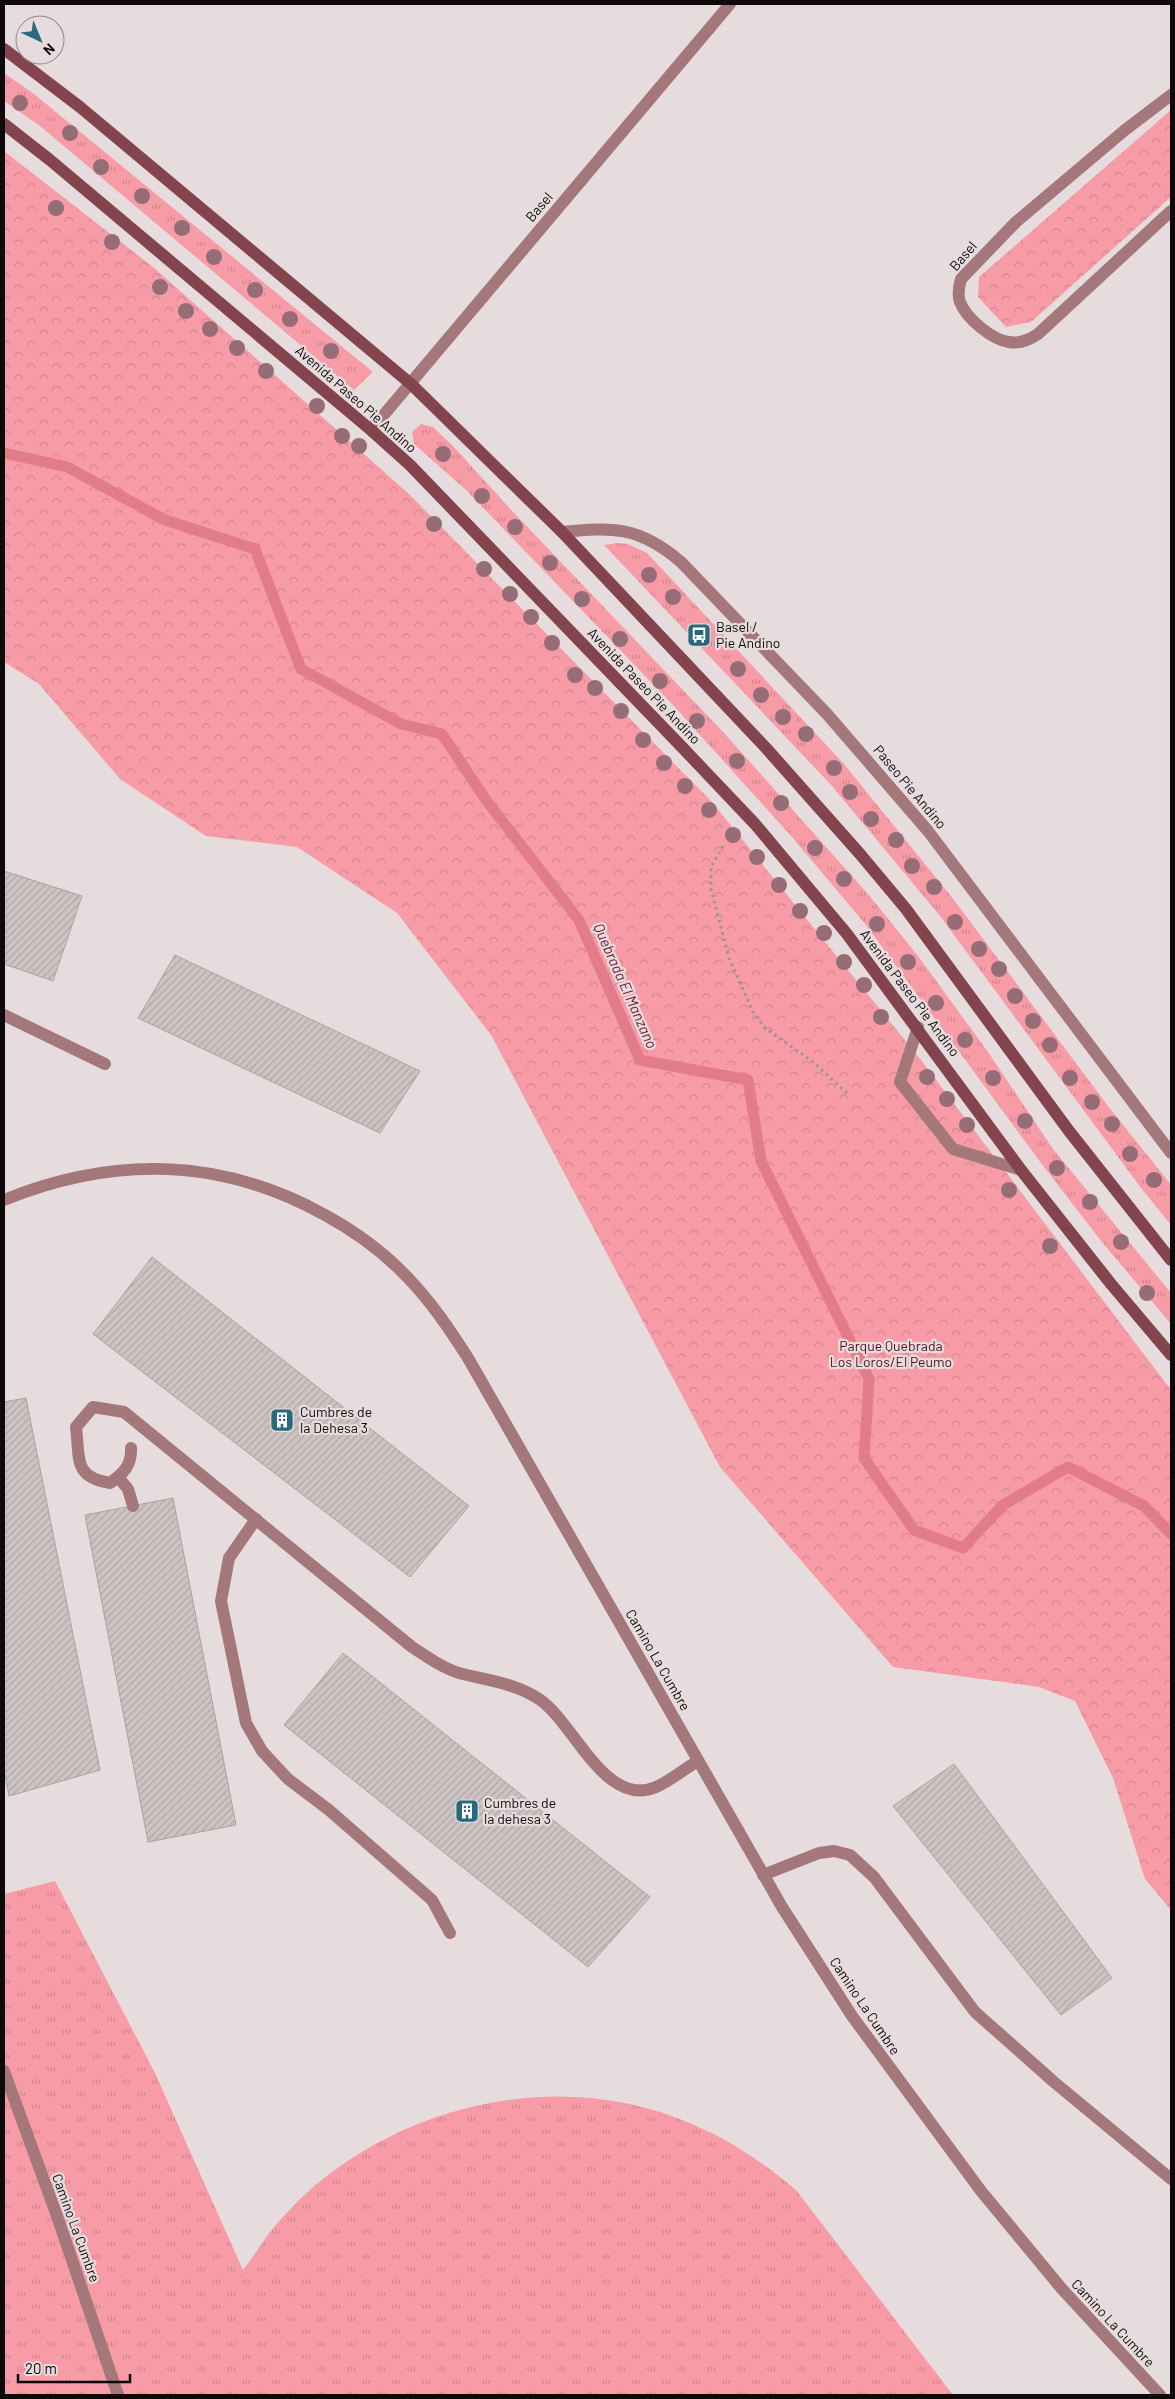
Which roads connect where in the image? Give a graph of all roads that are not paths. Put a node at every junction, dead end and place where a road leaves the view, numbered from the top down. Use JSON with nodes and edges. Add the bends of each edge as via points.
{"nodes":[{"id":1,"x":730,"y":4,"type":"edge"},
{"id":2,"x":4,"y":48,"type":"edge"},
{"id":3,"x":1171,"y":95,"type":"edge"},
{"id":4,"x":4,"y":124,"type":"edge"},
{"id":5,"x":1171,"y":211,"type":"edge"},
{"id":6,"x":411,"y":384,"type":"junction"},
{"id":7,"x":371,"y":430,"type":"junction"},
{"id":8,"x":562,"y":532,"type":"junction"},
{"id":9,"x":4,"y":1015,"type":"edge"},
{"id":10,"x":918,"y":1027,"type":"junction"},
{"id":11,"x":105,"y":1064,"type":"dead end"},
{"id":12,"x":1171,"y":1153,"type":"edge"},
{"id":13,"x":1022,"y":1170,"type":"junction"},
{"id":14,"x":4,"y":1200,"type":"edge"},
{"id":15,"x":1171,"y":1260,"type":"edge"},
{"id":16,"x":1171,"y":1355,"type":"edge"},
{"id":17,"x":130,"y":1448,"type":"dead end"},
{"id":18,"x":118,"y":1477,"type":"junction"},
{"id":19,"x":133,"y":1506,"type":"dead end"},
{"id":20,"x":256,"y":1519,"type":"junction"},
{"id":21,"x":698,"y":1761,"type":"junction"},
{"id":22,"x":763,"y":1875,"type":"junction"},
{"id":23,"x":450,"y":1933,"type":"dead end"},
{"id":24,"x":4,"y":2071,"type":"edge"},
{"id":25,"x":1171,"y":2179,"type":"edge"},
{"id":26,"x":118,"y":2395,"type":"edge"},
{"id":27,"x":1160,"y":2395,"type":"edge"}],
"edges":[{"from":1,"to":6,"type":"street","name":"Basel"},
{"from":2,"to":6,"type":"street","via":[[80,107]]},
{"from":3,"to":5,"type":"street","name":"Basel","via":[[1077,169],[1009,229],[961,279],[958,288],[960,302],[996,340],[1010,343],[1029,340]]},
{"from":4,"to":7,"type":"street","name":"Avenida Paseo Pie Andino"},
{"from":6,"to":7,"type":"street","name":"Basel"},
{"from":6,"to":8,"type":"street"},
{"from":7,"to":10,"type":"street","name":"Avenida Paseo Pie Andino","via":[[470,525],[755,824],[847,934]]},
{"from":8,"to":12,"type":"street","name":"Paseo Pie Andino","via":[[607,528],[625,531],[644,536],[664,547],[681,562],[827,714],[928,830]]},
{"from":8,"to":15,"type":"street","via":[[766,748],[860,854],[906,909],[1068,1131]]},
{"from":9,"to":11,"type":"street"},
{"from":10,"to":13,"type":"street","name":"Avenida Paseo Pie Andino"},
{"from":10,"to":13,"type":"street","via":[[900,1082],[953,1149]]},
{"from":13,"to":16,"type":"street","name":"Avenida Paseo Pie Andino"},
{"from":14,"to":21,"type":"street","name":"Camino La Cumbre","via":[[74,1176],[108,1170],[143,1168],[199,1172],[258,1185],[288,1196],[338,1222],[385,1256],[429,1302],[468,1358]]},
{"from":17,"to":18,"type":"street","via":[[131,1457],[123,1474]]},
{"from":18,"to":19,"type":"street","via":[[128,1488]]},
{"from":18,"to":20,"type":"street","via":[[110,1483],[93,1480],[82,1470],[76,1427],[93,1407],[124,1412]]},
{"from":20,"to":21,"type":"street","via":[[430,1659],[458,1672],[503,1682],[539,1698],[560,1718],[614,1784],[632,1790],[654,1788]]},
{"from":20,"to":23,"type":"street","via":[[229,1558],[221,1601],[246,1723],[262,1751],[288,1779],[432,1900]]},
{"from":21,"to":22,"type":"street","name":"Camino La Cumbre"},
{"from":22,"to":25,"type":"street","via":[[819,1853],[834,1851],[850,1855],[874,1877],[974,2012]]},
{"from":22,"to":27,"type":"street","name":"Camino La Cumbre","via":[[852,2016],[941,2140],[1062,2289]]},
{"from":24,"to":26,"type":"street","name":"Camino La Cumbre"}]}
